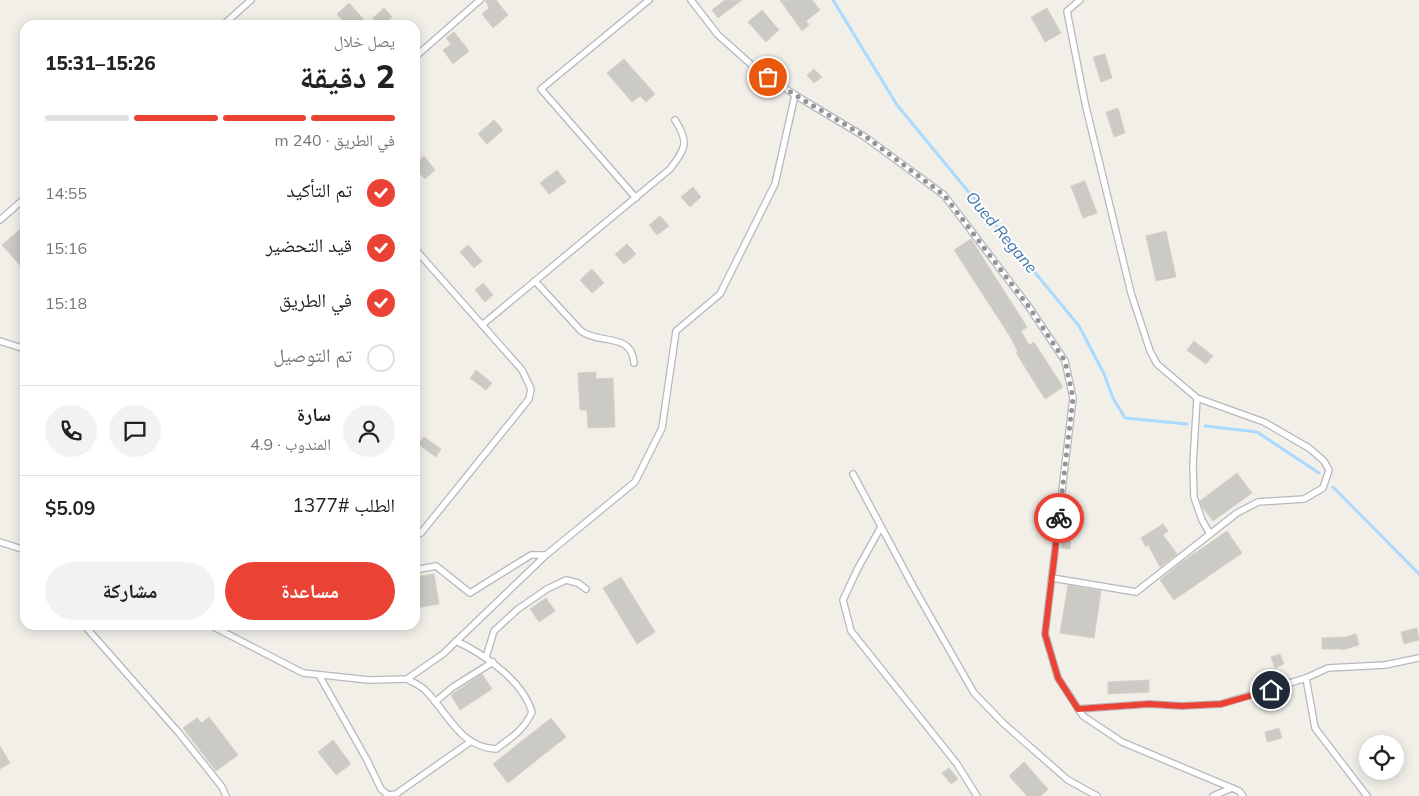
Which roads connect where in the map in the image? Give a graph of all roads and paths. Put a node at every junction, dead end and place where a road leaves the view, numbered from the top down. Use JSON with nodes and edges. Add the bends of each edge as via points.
{"nodes":[{"id":1,"x":251,"y":0,"type":"edge"},
{"id":2,"x":480,"y":0,"type":"edge"},
{"id":3,"x":648,"y":0,"type":"edge"},
{"id":4,"x":692,"y":0,"type":"edge"},
{"id":5,"x":1080,"y":0,"type":"edge"},
{"id":6,"x":229,"y":20,"type":"edge"},
{"id":7,"x":420,"y":53,"type":"edge"},
{"id":8,"x":795,"y":95,"type":"junction"},
{"id":9,"x":675,"y":120,"type":"dead end"},
{"id":10,"x":636,"y":198,"type":"junction"},
{"id":11,"x":20,"y":202,"type":"edge"},
{"id":12,"x":0,"y":220,"type":"edge"},
{"id":13,"x":420,"y":255,"type":"edge"},
{"id":14,"x":535,"y":281,"type":"junction"},
{"id":15,"x":482,"y":325,"type":"junction"},
{"id":16,"x":0,"y":341,"type":"edge"},
{"id":17,"x":20,"y":347,"type":"edge"},
{"id":18,"x":634,"y":363,"type":"dead end"},
{"id":19,"x":1197,"y":398,"type":"junction"},
{"id":20,"x":853,"y":474,"type":"dead end"},
{"id":21,"x":881,"y":527,"type":"junction"},
{"id":22,"x":420,"y":532,"type":"edge"},
{"id":23,"x":1210,"y":534,"type":"junction"},
{"id":24,"x":0,"y":542,"type":"edge"},
{"id":25,"x":20,"y":548,"type":"edge"},
{"id":26,"x":546,"y":555,"type":"junction"},
{"id":27,"x":420,"y":569,"type":"edge"},
{"id":28,"x":1052,"y":578,"type":"junction"},
{"id":29,"x":586,"y":589,"type":"dead end"},
{"id":30,"x":88,"y":630,"type":"edge"},
{"id":31,"x":220,"y":630,"type":"edge"},
{"id":32,"x":456,"y":641,"type":"junction"},
{"id":33,"x":486,"y":657,"type":"junction"},
{"id":34,"x":1419,"y":658,"type":"edge"},
{"id":35,"x":492,"y":662,"type":"junction"},
{"id":36,"x":318,"y":675,"type":"junction"},
{"id":37,"x":1306,"y":678,"type":"junction"},
{"id":38,"x":407,"y":679,"type":"junction"},
{"id":39,"x":435,"y":702,"type":"junction"},
{"id":40,"x":1078,"y":709,"type":"junction"},
{"id":41,"x":470,"y":742,"type":"junction"},
{"id":42,"x":1232,"y":788,"type":"junction"},
{"id":43,"x":226,"y":796,"type":"edge"},
{"id":44,"x":977,"y":796,"type":"edge"},
{"id":45,"x":1098,"y":796,"type":"edge"},
{"id":46,"x":1213,"y":796,"type":"edge"},
{"id":47,"x":1243,"y":796,"type":"edge"},
{"id":48,"x":1366,"y":796,"type":"edge"}],
"edges":[{"from":1,"to":6,"type":"lane"},
{"from":2,"to":7,"type":"lane"},
{"from":3,"to":10,"type":"lane","via":[[542,89]]},
{"from":4,"to":8,"type":"lane","via":[[718,35],[754,68]]},
{"from":5,"to":19,"type":"lane","via":[[1067,11],[1085,103],[1131,293],[1157,364]]},
{"from":8,"to":26,"type":"lane","via":[[775,184],[720,294],[676,331],[662,428],[635,482]]},
{"from":8,"to":28,"type":"lane","via":[[866,137],[944,195],[1029,307],[1065,361],[1073,398]]},
{"from":9,"to":10,"type":"lane","via":[[682,130],[683,152],[670,170]]},
{"from":10,"to":14,"type":"lane"},
{"from":11,"to":12,"type":"lane"},
{"from":13,"to":15,"type":"lane"},
{"from":14,"to":15,"type":"lane"},
{"from":14,"to":18,"type":"lane","via":[[581,331],[626,345],[633,353]]},
{"from":15,"to":22,"type":"lane","via":[[522,370],[531,388],[529,399]]},
{"from":16,"to":17,"type":"lane"},
{"from":19,"to":23,"type":"lane","via":[[1194,497]]},
{"from":19,"to":23,"type":"lane","via":[[1264,422],[1309,448],[1329,470],[1323,488],[1304,499],[1258,502]]},
{"from":20,"to":21,"type":"lane"},
{"from":21,"to":44,"type":"lane","via":[[843,600],[851,630],[957,764]]},
{"from":21,"to":45,"type":"lane","via":[[974,693],[1068,780]]},
{"from":23,"to":28,"type":"lane","via":[[1136,592]]},
{"from":24,"to":25,"type":"lane"},
{"from":26,"to":27,"type":"lane","via":[[531,555],[470,592],[436,566]]},
{"from":26,"to":32,"type":"lane"},
{"from":28,"to":40,"type":"lane","via":[[1045,634],[1058,678]]},
{"from":29,"to":33,"type":"lane","via":[[566,580],[547,589],[494,631]]},
{"from":30,"to":43,"type":"lane","via":[[179,733]]},
{"from":31,"to":36,"type":"lane","via":[[303,673]]},
{"from":32,"to":33,"type":"lane"},
{"from":32,"to":38,"type":"lane"},
{"from":33,"to":35,"type":"lane"},
{"from":34,"to":37,"type":"lane","via":[[1385,665],[1328,668]]},
{"from":35,"to":39,"type":"lane"},
{"from":35,"to":41,"type":"lane","via":[[529,702],[532,712],[526,725],[496,749],[486,749]]},
{"from":36,"to":38,"type":"lane","via":[[369,680]]},
{"from":36,"to":41,"type":"lane","via":[[381,789],[388,796],[396,794]]},
{"from":37,"to":40,"type":"lane","via":[[1221,704],[1149,704]]},
{"from":37,"to":48,"type":"lane","via":[[1315,728]]},
{"from":38,"to":39,"type":"lane","via":[[426,690]]},
{"from":39,"to":41,"type":"lane"},
{"from":40,"to":42,"type":"lane","via":[[1083,716],[1122,742]]},
{"from":42,"to":46,"type":"lane"},
{"from":42,"to":47,"type":"lane"}]}
